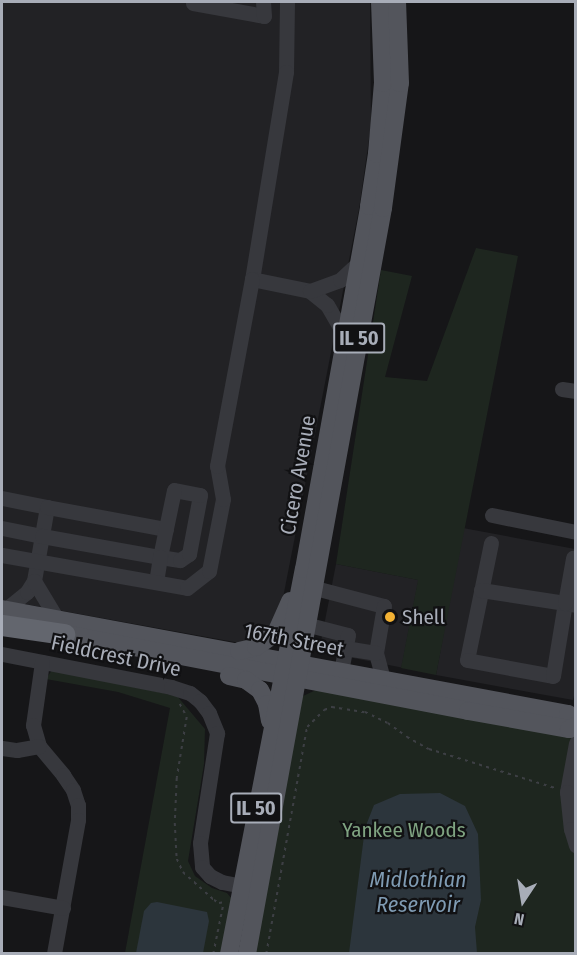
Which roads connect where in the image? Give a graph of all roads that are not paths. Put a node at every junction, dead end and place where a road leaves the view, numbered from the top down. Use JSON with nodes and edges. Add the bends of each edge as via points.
{"nodes":[{"id":1,"x":190,"y":2,"type":"edge"},
{"id":2,"x":263,"y":2,"type":"edge"},
{"id":3,"x":287,"y":2,"type":"edge"},
{"id":4,"x":380,"y":2,"type":"edge"},
{"id":5,"x":397,"y":2,"type":"edge"},
{"id":6,"x":359,"y":262,"type":"junction"},
{"id":7,"x":252,"y":279,"type":"junction"},
{"id":8,"x":310,"y":291,"type":"junction"},
{"id":9,"x":345,"y":336,"type":"junction"},
{"id":10,"x":2,"y":498,"type":"edge"},
{"id":11,"x":47,"y":507,"type":"junction"},
{"id":12,"x":492,"y":515,"type":"dead end"},
{"id":13,"x":2,"y":528,"type":"edge"},
{"id":14,"x":166,"y":529,"type":"junction"},
{"id":15,"x":576,"y":532,"type":"edge"},
{"id":16,"x":42,"y":536,"type":"junction"},
{"id":17,"x":490,"y":543,"type":"dead end"},
{"id":18,"x":2,"y":555,"type":"edge"},
{"id":19,"x":160,"y":556,"type":"junction"},
{"id":20,"x":573,"y":558,"type":"dead end"},
{"id":21,"x":37,"y":561,"type":"junction"},
{"id":22,"x":304,"y":569,"type":"junction"},
{"id":23,"x":34,"y":581,"type":"junction"},
{"id":24,"x":156,"y":582,"type":"junction"},
{"id":25,"x":315,"y":588,"type":"junction"},
{"id":26,"x":481,"y":590,"type":"junction"},
{"id":27,"x":570,"y":604,"type":"edge"},
{"id":28,"x":3,"y":616,"type":"edge"},
{"id":29,"x":309,"y":625,"type":"junction"},
{"id":30,"x":61,"y":627,"type":"junction"},
{"id":31,"x":103,"y":641,"type":"junction"},
{"id":32,"x":345,"y":648,"type":"junction"},
{"id":33,"x":237,"y":651,"type":"junction"},
{"id":34,"x":376,"y":653,"type":"junction"},
{"id":35,"x":2,"y":654,"type":"edge"},
{"id":36,"x":42,"y":662,"type":"junction"},
{"id":37,"x":292,"y":671,"type":"junction"},
{"id":38,"x":341,"y":672,"type":"junction"},
{"id":39,"x":383,"y":680,"type":"junction"},
{"id":40,"x":576,"y":721,"type":"edge"},
{"id":41,"x":576,"y":726,"type":"edge"},
{"id":42,"x":271,"y":729,"type":"junction"},
{"id":43,"x":576,"y":743,"type":"edge"},
{"id":44,"x":39,"y":746,"type":"junction"},
{"id":45,"x":2,"y":748,"type":"edge"},
{"id":46,"x":576,"y":845,"type":"edge"},
{"id":47,"x":241,"y":886,"type":"junction"},
{"id":48,"x":260,"y":890,"type":"junction"},
{"id":49,"x":2,"y":897,"type":"edge"},
{"id":50,"x":63,"y":908,"type":"junction"},
{"id":51,"x":54,"y":954,"type":"edge"},
{"id":52,"x":229,"y":954,"type":"edge"},
{"id":53,"x":248,"y":954,"type":"edge"}],
"edges":[{"from":1,"to":2,"type":"street","via":[[264,16]]},
{"from":3,"to":7,"type":"street","via":[[286,72]]},
{"from":4,"to":6,"type":"main road","name":"Cicero Avenue","number":"IL 50","via":[[383,83],[377,154]]},
{"from":5,"to":25,"type":"main road","name":"Cicero Avenue","number":"IL 50","via":[[400,83],[391,156]]},
{"from":6,"to":8,"type":"street","via":[[340,280]]},
{"from":6,"to":9,"type":"main road","name":"Cicero Avenue","number":"IL 50"},
{"from":7,"to":8,"type":"street"},
{"from":7,"to":24,"type":"street","via":[[217,466],[223,499],[209,571],[187,588]]},
{"from":8,"to":9,"type":"street","via":[[327,305]]},
{"from":9,"to":22,"type":"main road","name":"Cicero Avenue","number":"IL 50"},
{"from":10,"to":11,"type":"street"},
{"from":11,"to":14,"type":"street"},
{"from":11,"to":16,"type":"street"},
{"from":12,"to":15,"type":"street"},
{"from":13,"to":16,"type":"street"},
{"from":14,"to":19,"type":"street"},
{"from":14,"to":19,"type":"street","via":[[174,490],[200,495],[189,554],[180,560]]},
{"from":16,"to":19,"type":"street"},
{"from":16,"to":21,"type":"street"},
{"from":17,"to":26,"type":"street"},
{"from":18,"to":21,"type":"street"},
{"from":19,"to":24,"type":"street"},
{"from":20,"to":27,"type":"street"},
{"from":21,"to":23,"type":"street"},
{"from":21,"to":24,"type":"street"},
{"from":22,"to":33,"type":"main road","via":[[276,633],[256,647]]},
{"from":22,"to":37,"type":"main road","name":"Cicero Avenue","number":"IL 50"},
{"from":23,"to":28,"type":"street"},
{"from":23,"to":30,"type":"street"},
{"from":25,"to":29,"type":"main road","name":"Cicero Avenue","number":"IL 50"},
{"from":25,"to":34,"type":"street","via":[[384,606]]},
{"from":26,"to":27,"type":"street"},
{"from":26,"to":27,"type":"street","via":[[467,660],[553,676]]},
{"from":28,"to":30,"type":"highway"},
{"from":29,"to":32,"type":"street","via":[[348,635]]},
{"from":29,"to":37,"type":"main road","name":"Cicero Avenue","number":"IL 50"},
{"from":30,"to":31,"type":"main road","name":"167th Street"},
{"from":30,"to":33,"type":"main road","name":"167th Street"},
{"from":31,"to":37,"type":"main road","name":"167th Street"},
{"from":31,"to":42,"type":"main road","via":[[123,651],[246,680],[264,695]]},
{"from":32,"to":34,"type":"street"},
{"from":32,"to":38,"type":"street"},
{"from":33,"to":37,"type":"main road","name":"167th Street"},
{"from":34,"to":39,"type":"street"},
{"from":35,"to":36,"type":"street","name":"Fieldcrest Drive"},
{"from":36,"to":44,"type":"street","via":[[33,726]]},
{"from":36,"to":47,"type":"street","name":"Fieldcrest Drive","via":[[171,687],[200,701],[217,733],[199,855],[210,876]]},
{"from":37,"to":38,"type":"main road","name":"167th Street"},
{"from":37,"to":41,"type":"main road","name":"167th Street","via":[[569,729]]},
{"from":37,"to":42,"type":"main road","name":"Cicero Avenue","number":"IL 50"},
{"from":37,"to":48,"type":"main road","name":"Cicero Avenue","number":"IL 50"},
{"from":38,"to":39,"type":"main road","name":"167th Street"},
{"from":39,"to":40,"type":"main road","name":"167th Street","via":[[568,714]]},
{"from":42,"to":47,"type":"main road","name":"Cicero Avenue","number":"IL 50"},
{"from":43,"to":46,"type":"street","via":[[567,792]]},
{"from":44,"to":45,"type":"street"},
{"from":44,"to":50,"type":"street","via":[[73,790],[78,805]]},
{"from":47,"to":48,"type":"street","name":"Fieldcrest Drive"},
{"from":47,"to":52,"type":"main road","name":"Cicero Avenue","number":"IL 50"},
{"from":48,"to":53,"type":"main road","name":"Cicero Avenue","number":"IL 50"},
{"from":49,"to":50,"type":"street"},
{"from":50,"to":51,"type":"street"}]}
